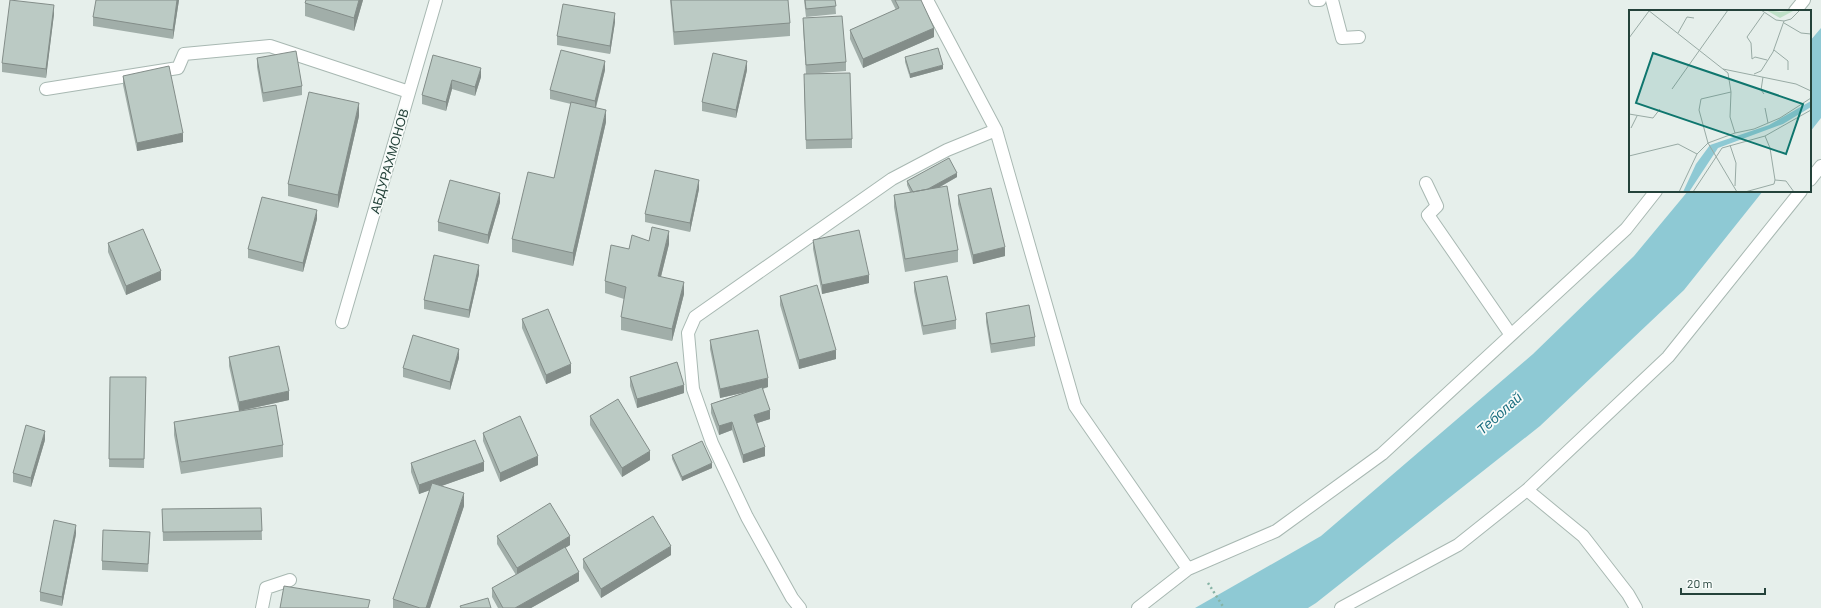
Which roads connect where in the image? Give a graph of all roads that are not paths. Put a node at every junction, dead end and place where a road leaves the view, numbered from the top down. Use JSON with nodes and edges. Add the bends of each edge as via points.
{"nodes":[{"id":1,"x":436,"y":0,"type":"edge"},
{"id":2,"x":927,"y":0,"type":"edge"},
{"id":3,"x":1315,"y":0,"type":"edge"},
{"id":4,"x":1320,"y":0,"type":"edge"},
{"id":5,"x":1332,"y":0,"type":"edge"},
{"id":6,"x":1804,"y":0,"type":"edge"},
{"id":7,"x":1796,"y":10,"type":"edge"},
{"id":8,"x":1359,"y":37,"type":"dead end"},
{"id":9,"x":46,"y":89,"type":"dead end"},
{"id":10,"x":409,"y":92,"type":"junction"},
{"id":11,"x":996,"y":130,"type":"junction"},
{"id":12,"x":1821,"y":166,"type":"edge"},
{"id":13,"x":1811,"y":179,"type":"edge"},
{"id":14,"x":1426,"y":183,"type":"dead end"},
{"id":15,"x":1655,"y":192,"type":"edge"},
{"id":16,"x":1800,"y":192,"type":"edge"},
{"id":17,"x":342,"y":322,"type":"dead end"},
{"id":18,"x":1511,"y":336,"type":"junction"},
{"id":19,"x":1527,"y":490,"type":"junction"},
{"id":20,"x":1188,"y":569,"type":"junction"},
{"id":21,"x":290,"y":580,"type":"dead end"},
{"id":22,"x":262,"y":608,"type":"edge"},
{"id":23,"x":800,"y":608,"type":"edge"},
{"id":24,"x":1138,"y":608,"type":"edge"},
{"id":25,"x":1341,"y":608,"type":"edge"},
{"id":26,"x":1636,"y":608,"type":"edge"}],
"edges":[{"from":1,"to":10,"type":"street","name":"АБДУРАХМОНОВ"},
{"from":2,"to":11,"type":"street"},
{"from":3,"to":4,"type":"street"},
{"from":5,"to":8,"type":"street","via":[[1342,38]]},
{"from":6,"to":7,"type":"street"},
{"from":9,"to":10,"type":"street","via":[[178,68],[184,54],[270,46]]},
{"from":10,"to":17,"type":"street","name":"АБДУРАХМОНОВ"},
{"from":11,"to":20,"type":"street","via":[[1075,406]]},
{"from":11,"to":23,"type":"street","via":[[947,150],[892,179],[695,317],[688,333],[693,389],[712,444],[747,517]]},
{"from":12,"to":13,"type":"street"},
{"from":14,"to":18,"type":"street","via":[[1437,206],[1428,215]]},
{"from":15,"to":18,"type":"street","via":[[1626,230]]},
{"from":16,"to":19,"type":"street","via":[[1668,357]]},
{"from":18,"to":20,"type":"street","via":[[1382,454],[1308,509],[1276,531]]},
{"from":19,"to":25,"type":"street","via":[[1458,545]]},
{"from":19,"to":26,"type":"street","via":[[1583,536]]},
{"from":20,"to":24,"type":"street"},
{"from":21,"to":22,"type":"street","via":[[266,588]]}]}
